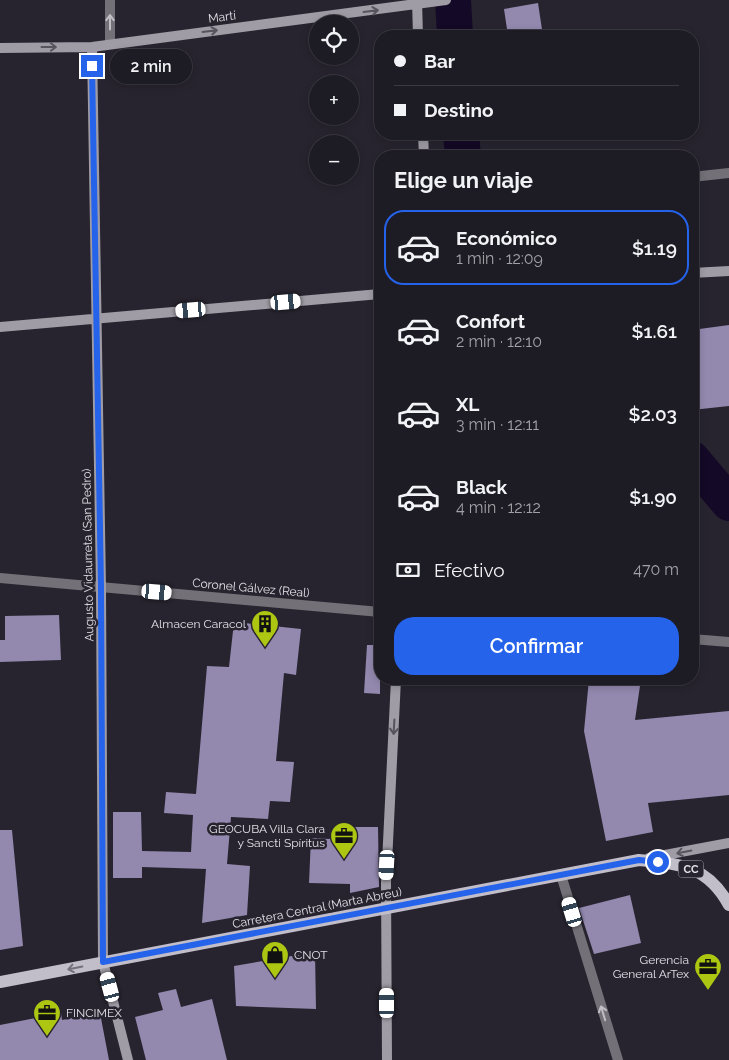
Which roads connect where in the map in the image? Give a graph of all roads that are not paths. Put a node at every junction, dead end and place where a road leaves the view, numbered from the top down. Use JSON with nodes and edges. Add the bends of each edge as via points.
{"nodes":[{"id":1,"x":110,"y":0,"type":"edge"},
{"id":2,"x":446,"y":0,"type":"edge"},
{"id":3,"x":417,"y":2,"type":"edge"},
{"id":4,"x":418,"y":30,"type":"edge"},
{"id":5,"x":110,"y":44,"type":"junction"},
{"id":6,"x":92,"y":47,"type":"junction"},
{"id":7,"x":0,"y":48,"type":"edge"},
{"id":8,"x":729,"y":173,"type":"edge"},
{"id":9,"x":699,"y":176,"type":"edge"},
{"id":10,"x":729,"y":271,"type":"edge"},
{"id":11,"x":699,"y":273,"type":"edge"},
{"id":12,"x":374,"y":295,"type":"edge"},
{"id":13,"x":96,"y":319,"type":"junction"},
{"id":14,"x":0,"y":327,"type":"edge"},
{"id":15,"x":0,"y":578,"type":"edge"},
{"id":16,"x":101,"y":587,"type":"junction"},
{"id":17,"x":374,"y":611,"type":"edge"},
{"id":18,"x":699,"y":640,"type":"edge"},
{"id":19,"x":729,"y":642,"type":"edge"},
{"id":20,"x":396,"y":685,"type":"edge"},
{"id":21,"x":729,"y":843,"type":"edge"},
{"id":22,"x":639,"y":860,"type":"junction"},
{"id":23,"x":561,"y":875,"type":"junction"},
{"id":24,"x":729,"y":904,"type":"edge"},
{"id":25,"x":386,"y":908,"type":"junction"},
{"id":26,"x":103,"y":962,"type":"junction"},
{"id":27,"x":0,"y":982,"type":"edge"},
{"id":28,"x":128,"y":1060,"type":"edge"},
{"id":29,"x":387,"y":1060,"type":"edge"},
{"id":30,"x":618,"y":1060,"type":"edge"}],
"edges":[{"from":5,"to":1,"type":"street","one_way":true},
{"from":2,"to":3,"type":"street","name":"Martí"},
{"from":3,"to":4,"type":"street"},
{"from":5,"to":3,"type":"street","name":"Martí","one_way":true},
{"from":5,"to":6,"type":"street","name":"Martí"},
{"from":7,"to":6,"type":"street","name":"Martí","one_way":true},
{"from":6,"to":13,"type":"street","name":"Augusto Vidaurreta (San Pedro)"},
{"from":8,"to":9,"type":"street"},
{"from":10,"to":11,"type":"street"},
{"from":12,"to":13,"type":"street"},
{"from":13,"to":14,"type":"street"},
{"from":13,"to":16,"type":"street","name":"Augusto Vidaurreta (San Pedro)"},
{"from":15,"to":16,"type":"street","name":"Coronel Gálvez (Real)"},
{"from":16,"to":17,"type":"street","name":"Coronel Gálvez (Real)"},
{"from":16,"to":26,"type":"street","name":"Augusto Vidaurreta (San Pedro)"},
{"from":18,"to":19,"type":"street"},
{"from":20,"to":25,"type":"street","one_way":true},
{"from":21,"to":22,"type":"street","one_way":true},
{"from":22,"to":23,"type":"main road","name":"Carretera Central (Marta Abreu)","number":"CC"},
{"from":22,"to":24,"type":"main road","number":"CC","via":[[676,864],[698,871],[712,880]]},
{"from":23,"to":25,"type":"main road","name":"Carretera Central (Marta Abreu)","number":"CC"},
{"from":30,"to":23,"type":"street","one_way":true},
{"from":25,"to":26,"type":"main road","name":"Carretera Central (Marta Abreu)","number":"CC"},
{"from":25,"to":29,"type":"street"},
{"from":26,"to":27,"type":"main road","name":"Carretera Central (Marta Abreu)","number":"CC","one_way":true},
{"from":26,"to":28,"type":"street","name":"Augusto Vidaurreta (San Pedro)"}]}
